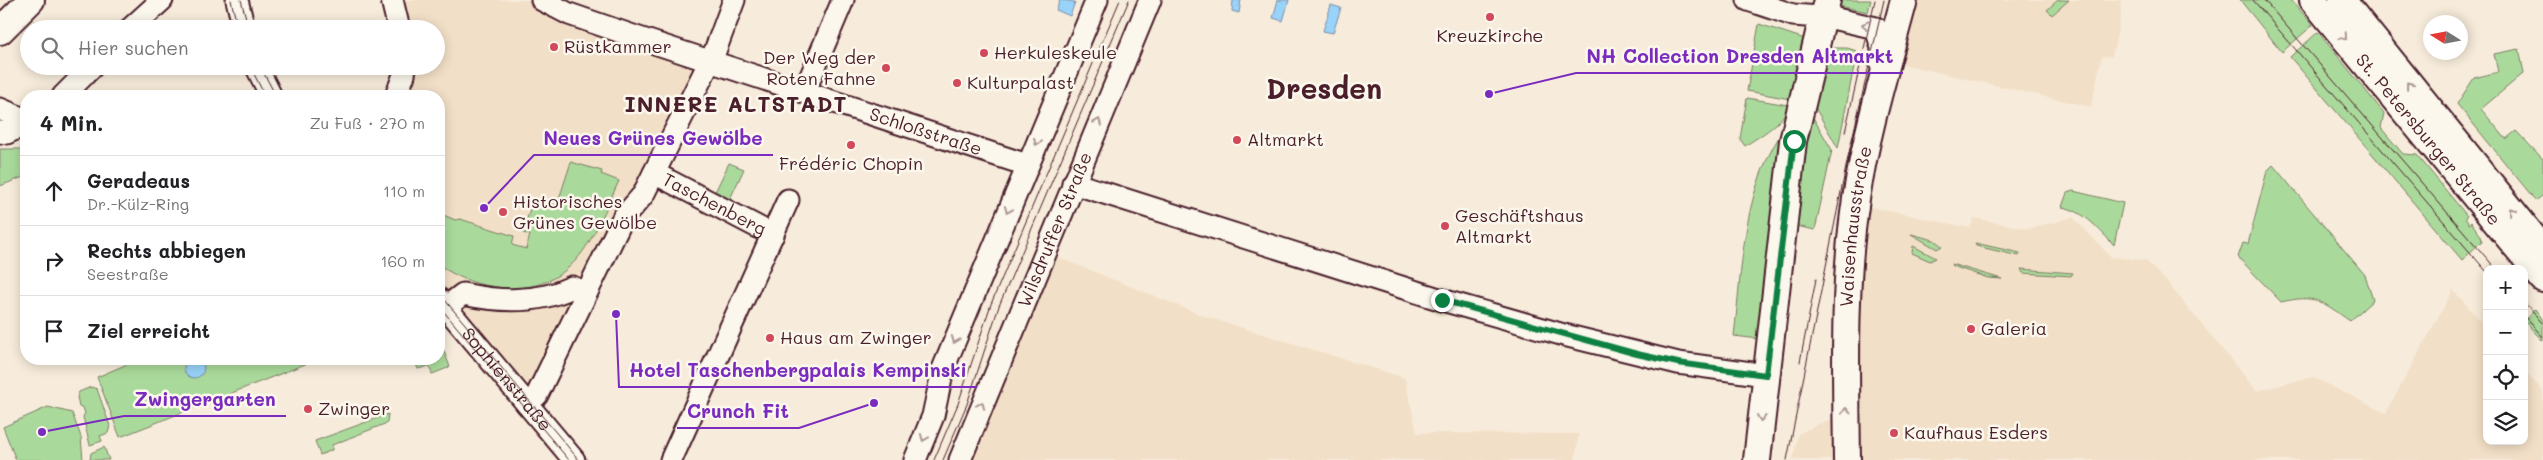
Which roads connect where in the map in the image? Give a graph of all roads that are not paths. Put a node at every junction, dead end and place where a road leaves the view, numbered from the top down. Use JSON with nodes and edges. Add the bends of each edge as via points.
{"nodes":[{"id":1,"x":30,"y":0,"type":"edge"},
{"id":2,"x":162,"y":0,"type":"edge"},
{"id":3,"x":236,"y":0,"type":"edge"},
{"id":4,"x":392,"y":0,"type":"edge"},
{"id":5,"x":542,"y":0,"type":"edge"},
{"id":6,"x":734,"y":0,"type":"edge"},
{"id":7,"x":843,"y":0,"type":"edge"},
{"id":8,"x":1097,"y":0,"type":"edge"},
{"id":9,"x":1150,"y":0,"type":"edge"},
{"id":10,"x":1748,"y":0,"type":"edge"},
{"id":11,"x":1904,"y":0,"type":"edge"},
{"id":12,"x":2313,"y":0,"type":"edge"},
{"id":13,"x":2342,"y":0,"type":"edge"},
{"id":14,"x":1776,"y":5,"type":"edge"},
{"id":15,"x":1825,"y":9,"type":"edge"},
{"id":16,"x":140,"y":20,"type":"edge"},
{"id":17,"x":242,"y":20,"type":"edge"},
{"id":18,"x":397,"y":20,"type":"edge"},
{"id":19,"x":0,"y":31,"type":"edge"},
{"id":20,"x":710,"y":61,"type":"junction"},
{"id":21,"x":84,"y":75,"type":"edge"},
{"id":22,"x":260,"y":75,"type":"edge"},
{"id":23,"x":404,"y":75,"type":"edge"},
{"id":24,"x":69,"y":90,"type":"edge"},
{"id":25,"x":268,"y":90,"type":"edge"},
{"id":26,"x":398,"y":90,"type":"edge"},
{"id":27,"x":805,"y":90,"type":"junction"},
{"id":28,"x":0,"y":109,"type":"edge"},
{"id":29,"x":20,"y":117,"type":"edge"},
{"id":30,"x":1874,"y":117,"type":"junction"},
{"id":31,"x":2423,"y":117,"type":"junction"},
{"id":32,"x":20,"y":127,"type":"edge"},
{"id":33,"x":0,"y":132,"type":"edge"},
{"id":34,"x":1027,"y":165,"type":"junction"},
{"id":35,"x":654,"y":173,"type":"junction"},
{"id":36,"x":1073,"y":182,"type":"junction"},
{"id":37,"x":788,"y":200,"type":"dead end"},
{"id":38,"x":773,"y":235,"type":"junction"},
{"id":39,"x":2543,"y":249,"type":"edge"},
{"id":40,"x":2543,"y":279,"type":"edge"},
{"id":41,"x":586,"y":293,"type":"junction"},
{"id":42,"x":445,"y":302,"type":"edge"},
{"id":43,"x":445,"y":307,"type":"edge"},
{"id":44,"x":1766,"y":375,"type":"junction"},
{"id":45,"x":527,"y":404,"type":"junction"},
{"id":46,"x":574,"y":460,"type":"edge"},
{"id":47,"x":672,"y":460,"type":"edge"},
{"id":48,"x":915,"y":460,"type":"edge"},
{"id":49,"x":960,"y":460,"type":"edge"},
{"id":50,"x":1757,"y":460,"type":"edge"},
{"id":51,"x":1847,"y":460,"type":"edge"}],
"edges":[{"from":1,"to":19,"type":"main road"},
{"from":2,"to":16,"type":"street"},
{"from":3,"to":17,"type":"street"},
{"from":4,"to":18,"type":"street"},
{"from":5,"to":20,"type":"street","name":"Schloßstraße","via":[[570,14]]},
{"from":6,"to":20,"type":"street","name":"Taschenberg"},
{"from":7,"to":27,"type":"street"},
{"from":8,"to":34,"type":"street","one_way":true},
{"from":36,"to":9,"type":"street","name":"Wilsdruffer Straße","one_way":true},
{"from":10,"to":14,"type":"street"},
{"from":11,"to":30,"type":"main road","name":"Waisenhausstraße"},
{"from":12,"to":31,"type":"main road","name":"St. Petersburger Straße","one_way":true},
{"from":31,"to":13,"type":"main road","name":"St. Petersburger Straße","one_way":true},
{"from":14,"to":15,"type":"street","via":[[1793,15]]},
{"from":30,"to":15,"type":"street","one_way":true,"via":[[1882,48],[1876,28]]},
{"from":15,"to":44,"type":"main road","via":[[1794,141]]},
{"from":20,"to":27,"type":"street","name":"Schloßstraße"},
{"from":20,"to":35,"type":"street","name":"Taschenberg"},
{"from":21,"to":24,"type":"street"},
{"from":22,"to":25,"type":"street"},
{"from":23,"to":26,"type":"street"},
{"from":27,"to":34,"type":"street","name":"Schloßstraße"},
{"from":28,"to":29,"type":"street"},
{"from":51,"to":30,"type":"main road","name":"Waisenhausstraße","one_way":true,"via":[[1849,281],[1856,199]]},
{"from":39,"to":31,"type":"main road","name":"St. Petersburger Straße","one_way":true},
{"from":31,"to":40,"type":"main road","name":"St. Petersburger Straße"},
{"from":32,"to":33,"type":"street","via":[[7,133]]},
{"from":34,"to":48,"type":"street","one_way":true,"via":[[943,369],[933,416]]},
{"from":35,"to":38,"type":"street","name":"Taschenberg"},
{"from":35,"to":41,"type":"street","name":"Taschenberg","via":[[643,195],[623,218]]},
{"from":36,"to":44,"type":"street","via":[[1442,300],[1637,354]]},
{"from":49,"to":36,"type":"street","name":"Wilsdruffer Straße","one_way":true},
{"from":37,"to":38,"type":"street"},
{"from":38,"to":47,"type":"street"},
{"from":41,"to":42,"type":"street","via":[[572,286],[546,298],[483,299],[463,294]]},
{"from":41,"to":45,"type":"street","name":"Taschenberg","via":[[537,394]]},
{"from":43,"to":45,"type":"street","name":"Sophienstraße"},
{"from":44,"to":50,"type":"main road","one_way":true},
{"from":45,"to":46,"type":"street","name":"Sophienstraße"}]}
